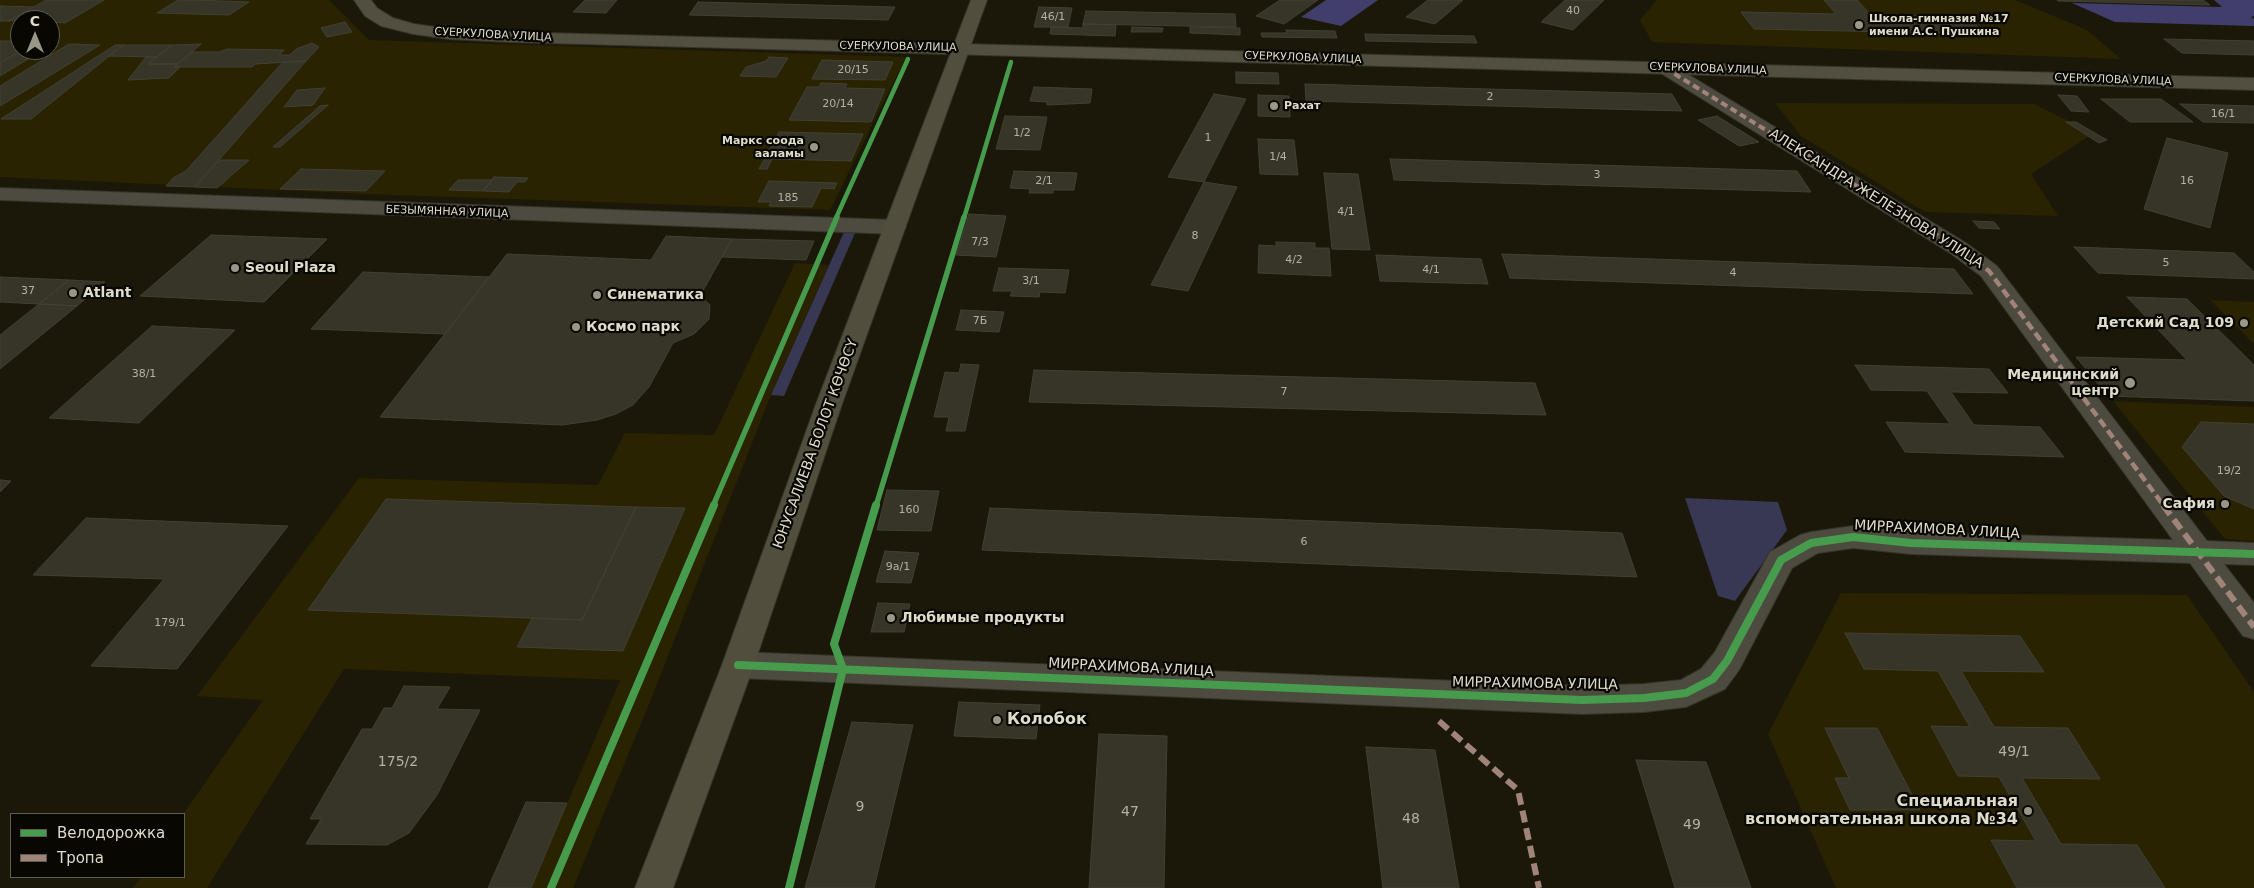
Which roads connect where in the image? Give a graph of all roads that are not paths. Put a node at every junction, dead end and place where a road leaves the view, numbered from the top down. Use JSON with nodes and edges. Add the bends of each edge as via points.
{"nodes":[{"id":1,"x":362,"y":0,"type":"edge"},
{"id":2,"x":979,"y":0,"type":"edge"},
{"id":3,"x":961,"y":49,"type":"junction"},
{"id":4,"x":1665,"y":68,"type":"junction"},
{"id":5,"x":2254,"y":84,"type":"edge"},
{"id":6,"x":0,"y":194,"type":"edge"},
{"id":7,"x":895,"y":227,"type":"junction"},
{"id":8,"x":2200,"y":552,"type":"junction"},
{"id":9,"x":2254,"y":554,"type":"edge"},
{"id":10,"x":2254,"y":628,"type":"edge"},
{"id":11,"x":738,"y":665,"type":"junction"},
{"id":12,"x":654,"y":888,"type":"edge"}],
"edges":[{"from":1,"to":3,"type":"main road","name":"СУЕРКУЛОВА УЛИЦА","via":[[371,12],[387,22],[449,34]]},
{"from":2,"to":3,"type":"main road","name":"ЮНУСАЛИЕВА БОЛОТ КӨЧӨСҮ"},
{"from":3,"to":4,"type":"main road","name":"СУЕРКУЛОВА УЛИЦА"},
{"from":3,"to":7,"type":"main road","name":"ЮНУСАЛИЕВА БОЛОТ КӨЧӨСҮ"},
{"from":4,"to":5,"type":"main road","name":"СУЕРКУЛОВА УЛИЦА"},
{"from":4,"to":8,"type":"street","name":"АЛЕКСАНДРА ЖЕЛЕЗНОВА УЛИЦА","via":[[1958,248],[1989,271]]},
{"from":6,"to":7,"type":"street","name":"БЕЗЫМЯННАЯ УЛИЦА"},
{"from":7,"to":11,"type":"main road","name":"ЮНУСАЛИЕВА БОЛОТ КӨЧӨСҮ"},
{"from":8,"to":9,"type":"street","name":"МИРРАХИМОВА УЛИЦА"},
{"from":8,"to":10,"type":"street","name":"АЛЕКСАНДРА ЖЕЛЕЗНОВА УЛИЦА"},
{"from":8,"to":11,"type":"street","name":"МИРРАХИМОВА УЛИЦА","via":[[1911,543],[1853,537],[1811,542],[1781,560],[1727,661],[1713,678],[1686,693],[1644,698],[1582,700]]},
{"from":11,"to":12,"type":"main road","name":"ЮНУСАЛИЕВА БОЛОТ КӨЧӨСҮ"}]}
